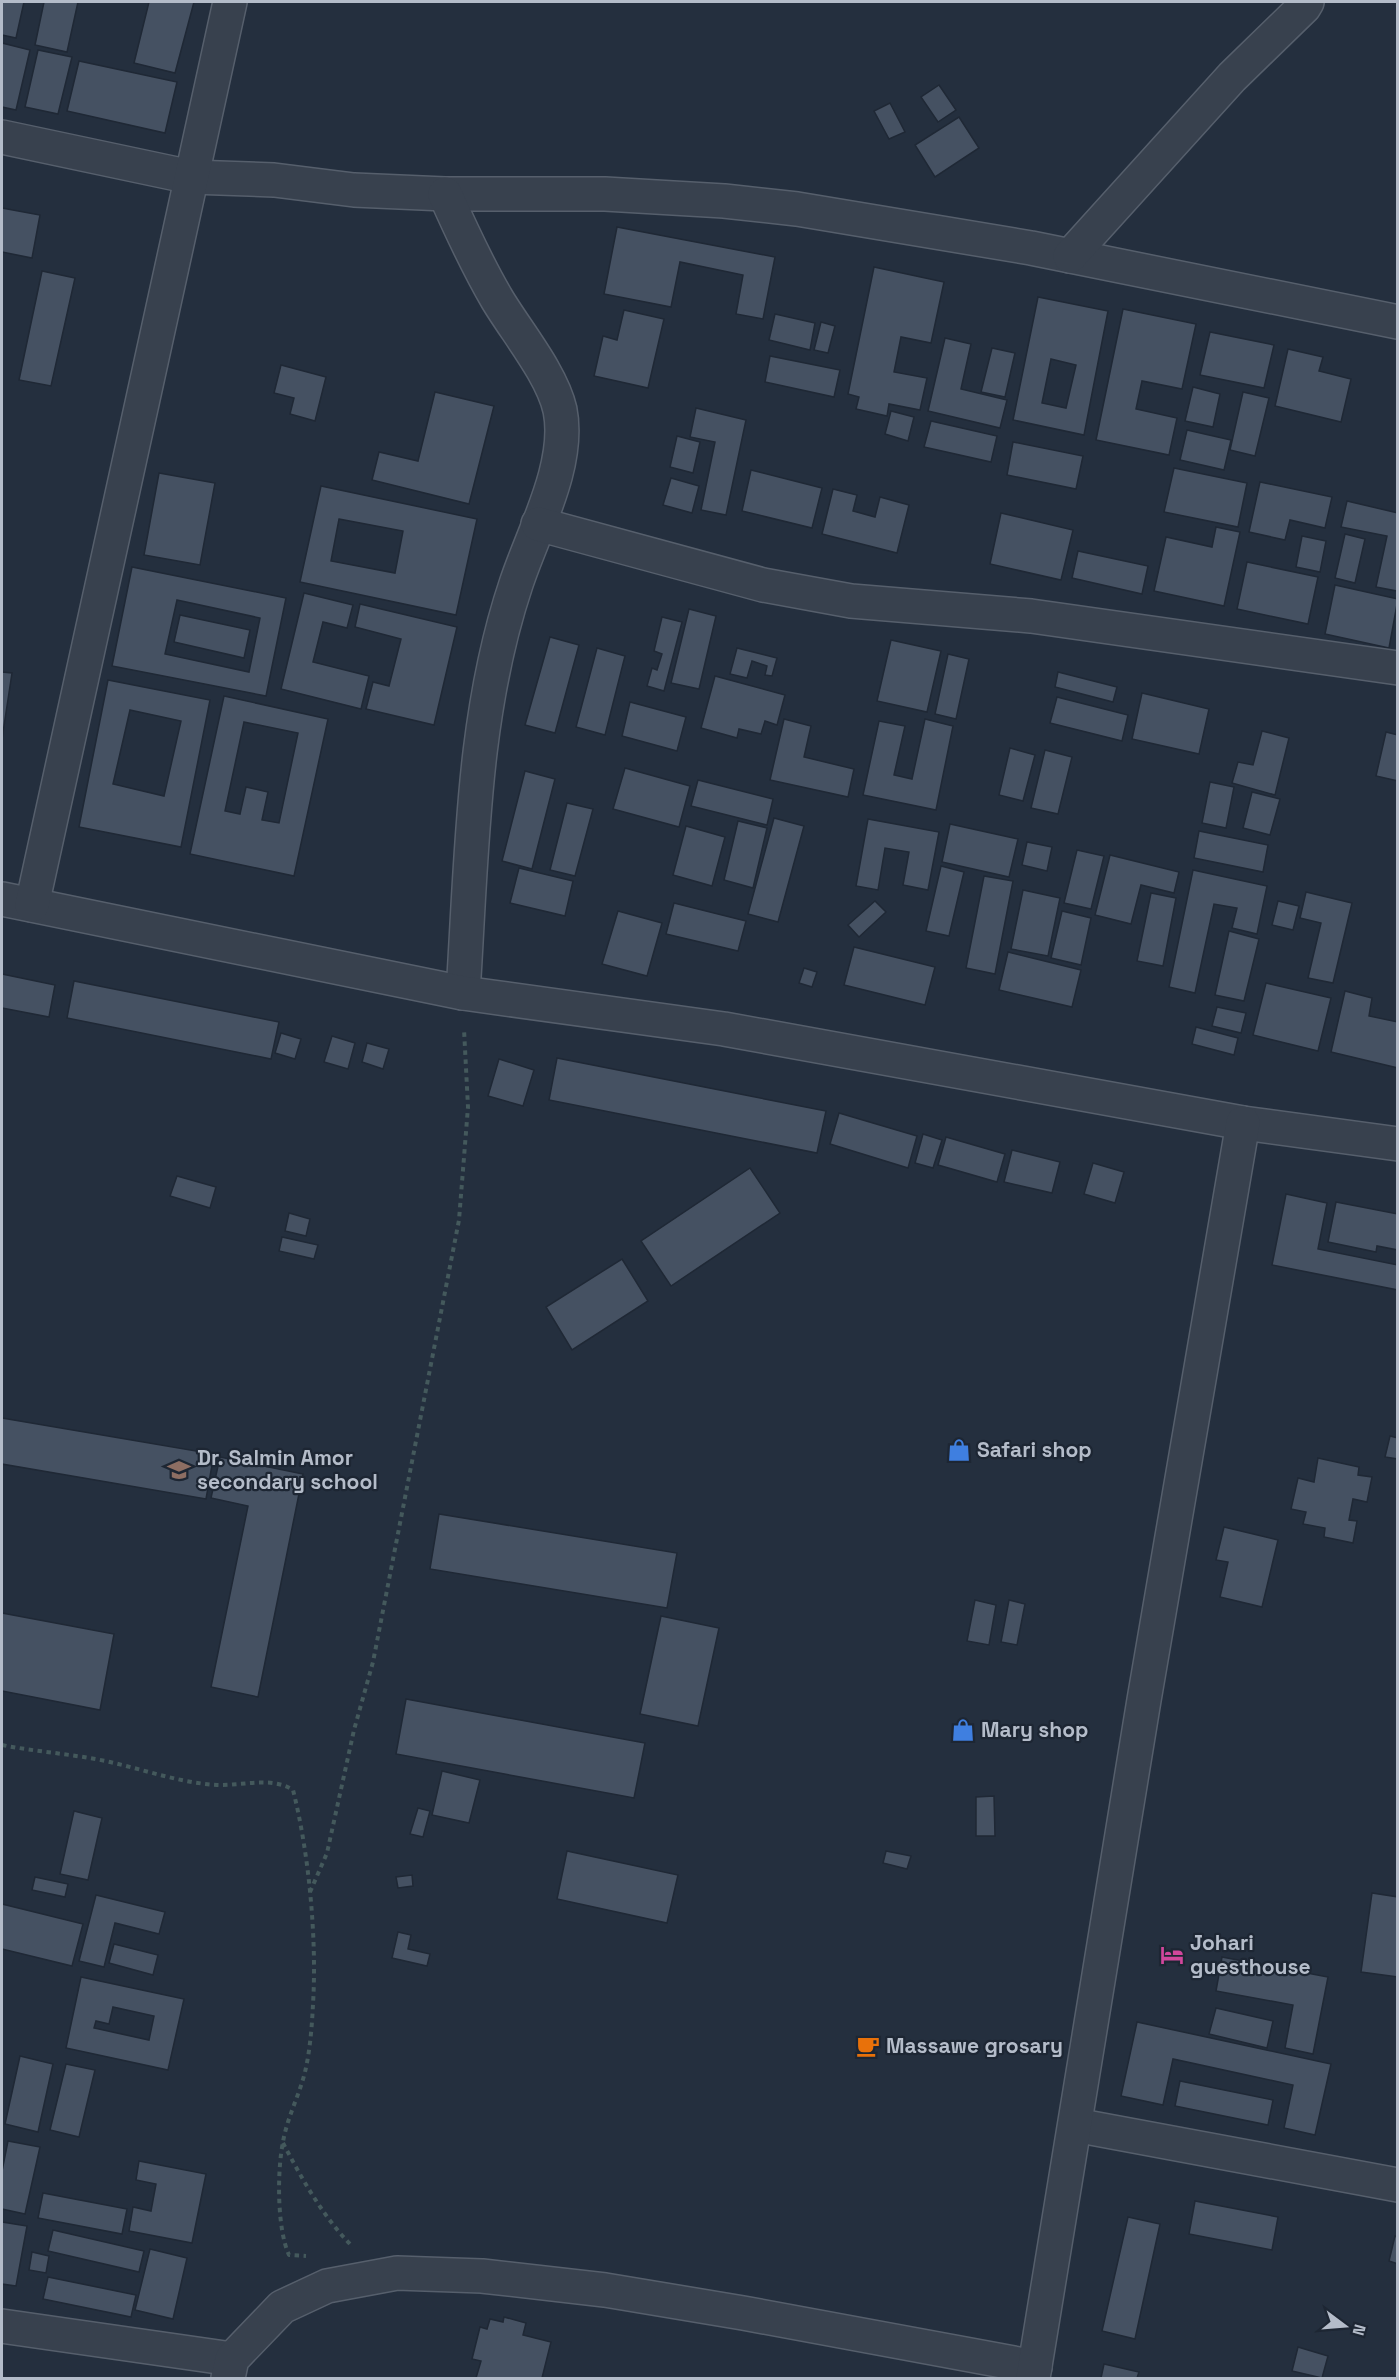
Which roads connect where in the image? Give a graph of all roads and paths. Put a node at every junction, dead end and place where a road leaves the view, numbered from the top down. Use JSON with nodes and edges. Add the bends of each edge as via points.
{"nodes":[{"id":1,"x":230,"y":2,"type":"edge"},
{"id":2,"x":1307,"y":2,"type":"edge"},
{"id":3,"x":2,"y":137,"type":"edge"},
{"id":4,"x":191,"y":177,"type":"junction"},
{"id":5,"x":445,"y":194,"type":"junction"},
{"id":6,"x":1070,"y":256,"type":"junction"},
{"id":7,"x":1398,"y":322,"type":"edge"},
{"id":8,"x":538,"y":525,"type":"junction"},
{"id":9,"x":1398,"y":668,"type":"edge"},
{"id":10,"x":17,"y":902,"type":"edge"},
{"id":11,"x":463,"y":993,"type":"junction"},
{"id":12,"x":1243,"y":1123,"type":"junction"},
{"id":13,"x":1398,"y":1144,"type":"edge"},
{"id":14,"x":2,"y":1745,"type":"edge"},
{"id":15,"x":309,"y":1894,"type":"junction"},
{"id":16,"x":1075,"y":2125,"type":"junction"},
{"id":17,"x":283,"y":2142,"type":"junction"},
{"id":18,"x":1398,"y":2185,"type":"edge"},
{"id":19,"x":351,"y":2246,"type":"dead end"},
{"id":20,"x":311,"y":2256,"type":"dead end"},
{"id":21,"x":2,"y":2326,"type":"edge"},
{"id":22,"x":230,"y":2369,"type":"edge"},
{"id":23,"x":1034,"y":2373,"type":"edge"}],
"edges":[{"from":1,"to":4,"type":"street"},
{"from":2,"to":6,"type":"street","via":[[1232,77]]},
{"from":3,"to":4,"type":"street"},
{"from":4,"to":5,"type":"street"},
{"from":4,"to":10,"type":"street"},
{"from":5,"to":6,"type":"street","via":[[606,194],[723,201],[797,209]]},
{"from":5,"to":8,"type":"street","via":[[470,249],[552,386],[560,408],[559,455]]},
{"from":6,"to":7,"type":"street"},
{"from":8,"to":9,"type":"street","via":[[763,585],[851,601],[1031,616]]},
{"from":8,"to":11,"type":"street","via":[[494,661],[483,725]]},
{"from":10,"to":11,"type":"street"},
{"from":11,"to":12,"type":"street","via":[[724,1029]]},
{"from":11,"to":15,"type":"path","via":[[468,1107],[459,1220],[373,1662],[327,1853]]},
{"from":12,"to":13,"type":"street"},
{"from":12,"to":16,"type":"street"},
{"from":14,"to":15,"type":"path","via":[[108,1761],[216,1785],[284,1785],[293,1790],[297,1807]]},
{"from":15,"to":17,"type":"path","via":[[314,2004],[305,2070]]},
{"from":16,"to":18,"type":"street"},
{"from":16,"to":23,"type":"street"},
{"from":17,"to":19,"type":"path","via":[[302,2178]]},
{"from":17,"to":20,"type":"path","via":[[282,2241],[289,2255]]},
{"from":21,"to":22,"type":"street"},
{"from":22,"to":23,"type":"street","via":[[282,2307],[327,2286],[397,2273],[482,2276],[605,2290],[743,2313]]}]}
